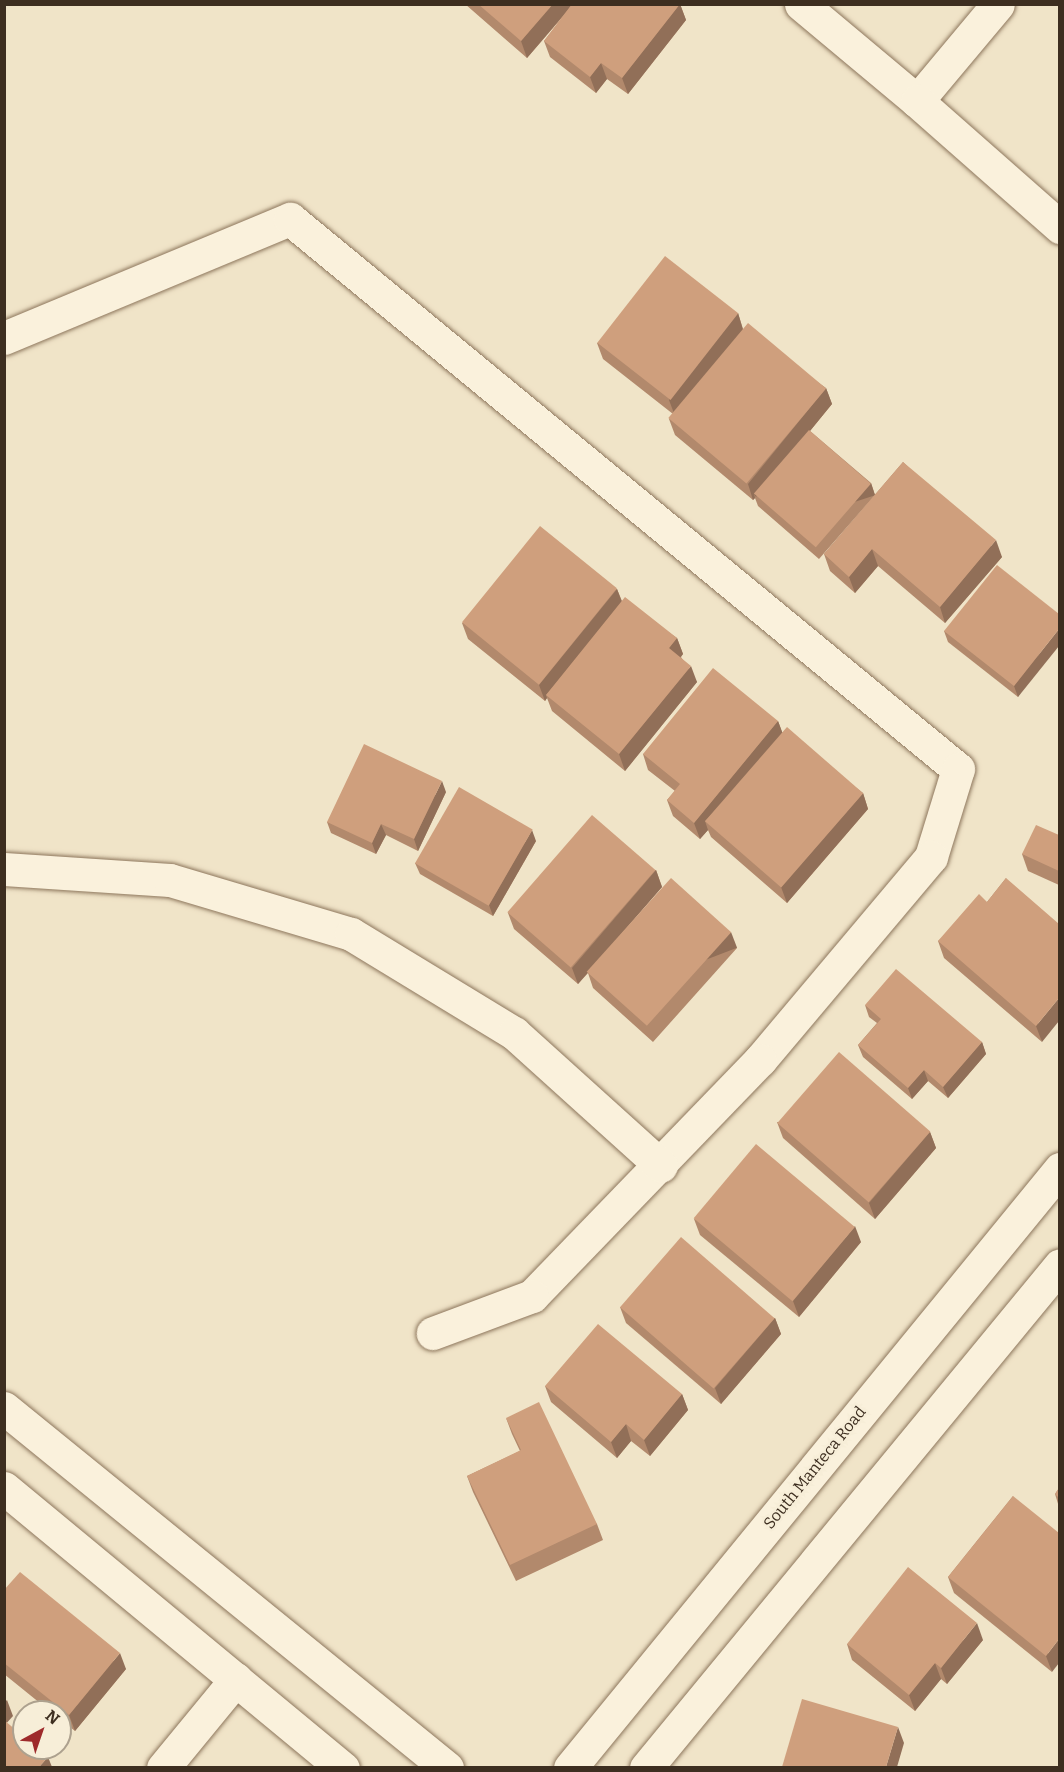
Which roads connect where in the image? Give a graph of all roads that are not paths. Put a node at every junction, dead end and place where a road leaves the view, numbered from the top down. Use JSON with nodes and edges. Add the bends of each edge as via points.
{"nodes":[{"id":1,"x":801,"y":4,"type":"edge"},
{"id":2,"x":998,"y":4,"type":"edge"},
{"id":3,"x":917,"y":100,"type":"junction"},
{"id":4,"x":1059,"y":227,"type":"edge"},
{"id":5,"x":4,"y":338,"type":"edge"},
{"id":6,"x":4,"y":869,"type":"edge"},
{"id":7,"x":661,"y":1166,"type":"junction"},
{"id":8,"x":1059,"y":1169,"type":"edge"},
{"id":9,"x":1059,"y":1265,"type":"edge"},
{"id":10,"x":433,"y":1333,"type":"dead end"},
{"id":11,"x":4,"y":1408,"type":"edge"},
{"id":12,"x":4,"y":1488,"type":"edge"},
{"id":13,"x":236,"y":1679,"type":"junction"},
{"id":14,"x":163,"y":1767,"type":"edge"},
{"id":15,"x":343,"y":1767,"type":"edge"},
{"id":16,"x":447,"y":1767,"type":"edge"},
{"id":17,"x":570,"y":1767,"type":"edge"},
{"id":18,"x":646,"y":1767,"type":"edge"}],
"edges":[{"from":1,"to":3,"type":"street"},
{"from":2,"to":3,"type":"street"},
{"from":3,"to":4,"type":"street"},
{"from":5,"to":7,"type":"street","via":[[290,219],[958,770],[931,856],[760,1060]]},
{"from":6,"to":7,"type":"street","via":[[170,880],[351,934],[514,1033]]},
{"from":7,"to":10,"type":"street","via":[[532,1296]]},
{"from":8,"to":17,"type":"street","name":"South Manteca Road"},
{"from":9,"to":18,"type":"street"},
{"from":11,"to":16,"type":"street"},
{"from":12,"to":13,"type":"street"},
{"from":13,"to":14,"type":"street"},
{"from":13,"to":15,"type":"street"}]}
